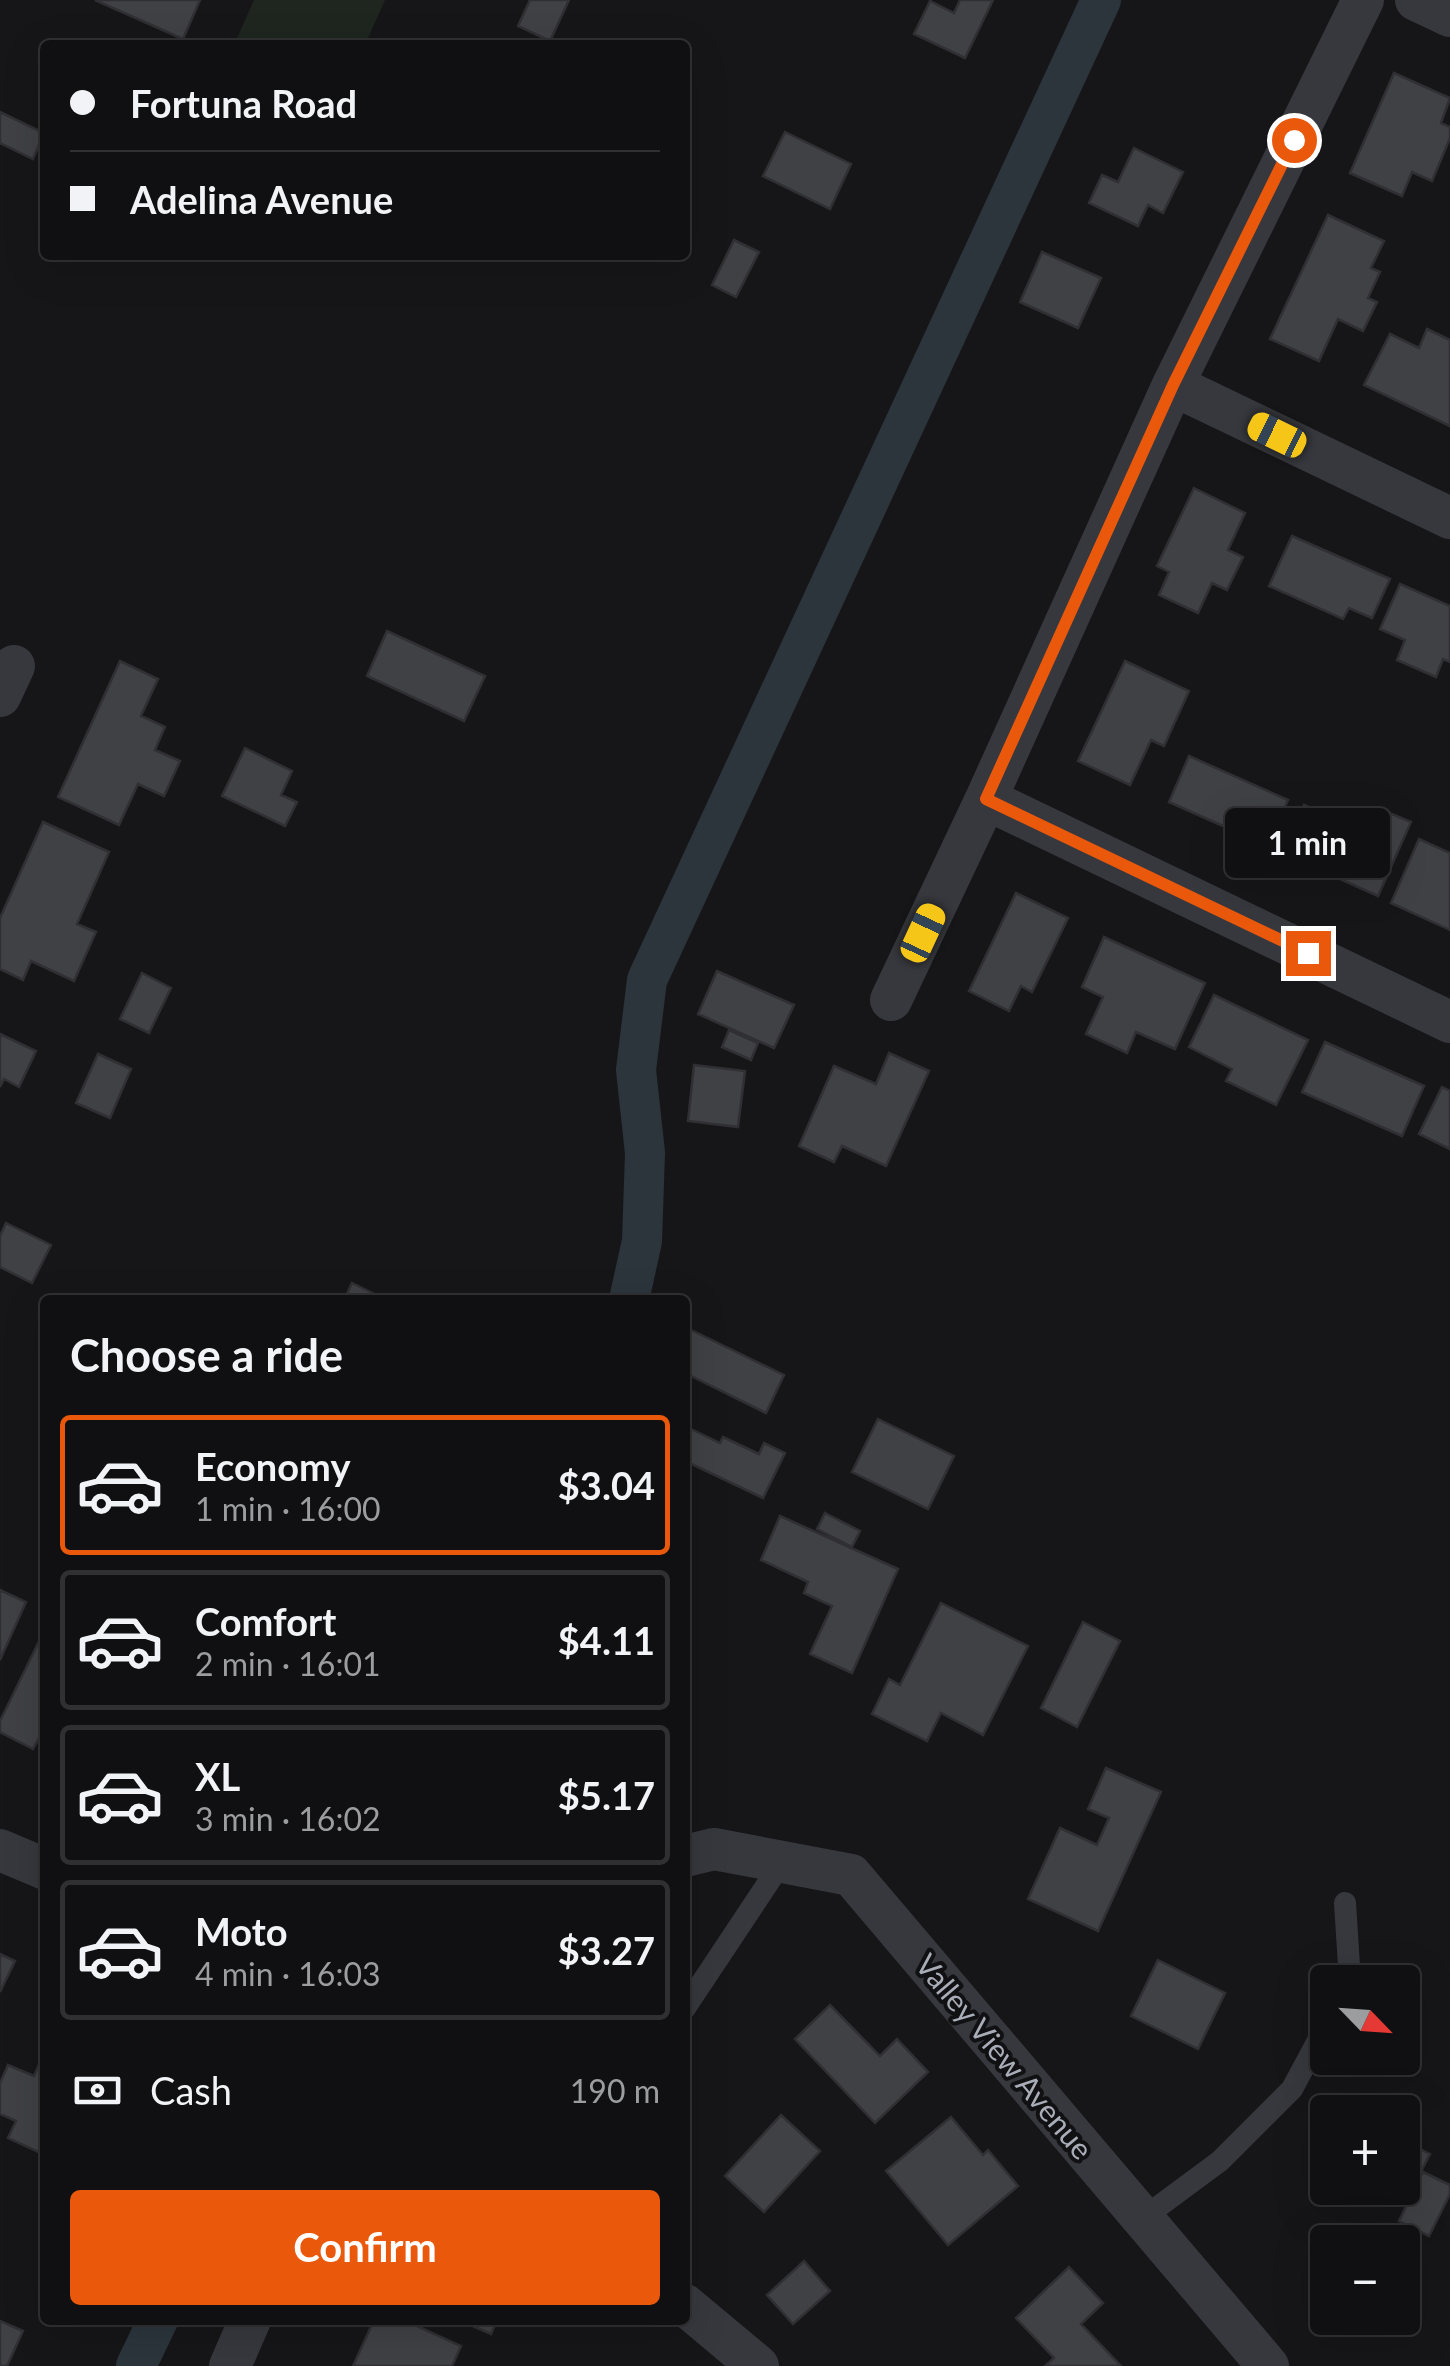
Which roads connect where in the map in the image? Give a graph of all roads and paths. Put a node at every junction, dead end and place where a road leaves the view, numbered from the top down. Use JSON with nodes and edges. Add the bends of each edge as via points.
{"nodes":[{"id":1,"x":1362,"y":0,"type":"edge"},
{"id":2,"x":1416,"y":0,"type":"edge"},
{"id":3,"x":1450,"y":16,"type":"edge"},
{"id":4,"x":1173,"y":385,"type":"junction"},
{"id":5,"x":1450,"y":518,"type":"edge"},
{"id":6,"x":986,"y":799,"type":"junction"},
{"id":7,"x":891,"y":1000,"type":"dead end"},
{"id":8,"x":1450,"y":1022,"type":"edge"},
{"id":9,"x":0,"y":1850,"type":"edge"},
{"id":10,"x":690,"y":1855,"type":"edge"},
{"id":11,"x":782,"y":1862,"type":"junction"},
{"id":12,"x":40,"y":1867,"type":"edge"},
{"id":13,"x":1346,"y":1903,"type":"dead end"},
{"id":14,"x":1349,"y":1965,"type":"edge"},
{"id":15,"x":690,"y":2000,"type":"edge"},
{"id":16,"x":1310,"y":2056,"type":"edge"},
{"id":17,"x":1143,"y":2218,"type":"junction"},
{"id":18,"x":690,"y":2309,"type":"edge"},
{"id":19,"x":248,"y":2325,"type":"edge"},
{"id":20,"x":230,"y":2366,"type":"edge"},
{"id":21,"x":758,"y":2366,"type":"edge"},
{"id":22,"x":1268,"y":2366,"type":"edge"}],
"edges":[{"from":1,"to":4,"type":"street"},
{"from":2,"to":3,"type":"street"},
{"from":4,"to":5,"type":"street"},
{"from":4,"to":6,"type":"street"},
{"from":6,"to":7,"type":"street"},
{"from":6,"to":8,"type":"street"},
{"from":9,"to":12,"type":"street"},
{"from":10,"to":11,"type":"street","name":"Valley View Avenue","via":[[714,1849]]},
{"from":11,"to":15,"type":"lane"},
{"from":11,"to":17,"type":"street","name":"Valley View Avenue","via":[[851,1875]]},
{"from":13,"to":14,"type":"lane"},
{"from":16,"to":17,"type":"lane","via":[[1292,2089],[1220,2161]]},
{"from":17,"to":22,"type":"street","name":"Valley View Avenue"},
{"from":18,"to":21,"type":"street"},
{"from":19,"to":20,"type":"street"}]}
